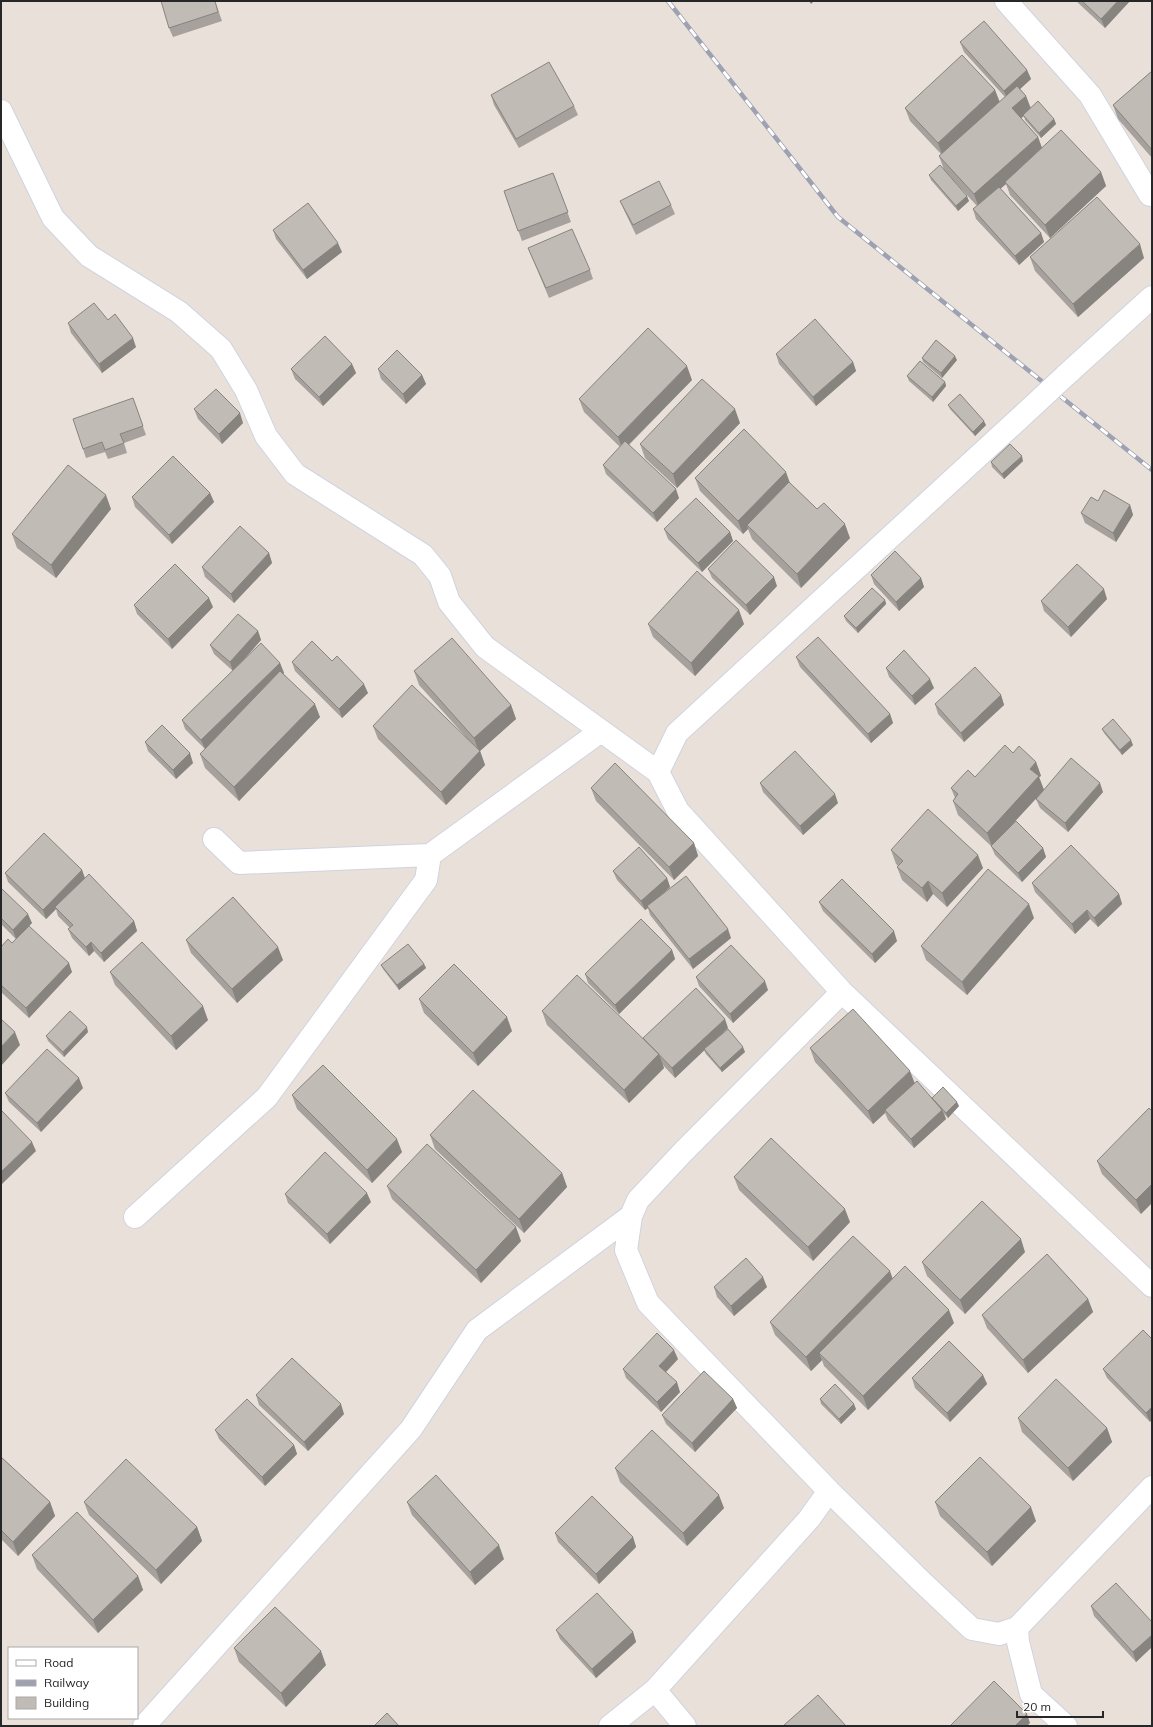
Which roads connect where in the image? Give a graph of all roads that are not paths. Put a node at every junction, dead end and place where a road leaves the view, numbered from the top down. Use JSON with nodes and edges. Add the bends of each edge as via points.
{"nodes":[{"id":1,"x":1006,"y":1,"type":"edge"},
{"id":2,"x":1,"y":111,"type":"edge"},
{"id":3,"x":1152,"y":194,"type":"edge"},
{"id":4,"x":1152,"y":297,"type":"edge"},
{"id":5,"x":601,"y":731,"type":"junction"},
{"id":6,"x":658,"y":772,"type":"junction"},
{"id":7,"x":214,"y":839,"type":"dead end"},
{"id":8,"x":430,"y":855,"type":"junction"},
{"id":9,"x":842,"y":992,"type":"junction"},
{"id":10,"x":631,"y":1216,"type":"junction"},
{"id":11,"x":134,"y":1217,"type":"dead end"},
{"id":12,"x":1152,"y":1286,"type":"edge"},
{"id":13,"x":1152,"y":1487,"type":"edge"},
{"id":14,"x":829,"y":1490,"type":"junction"},
{"id":15,"x":1017,"y":1628,"type":"junction"},
{"id":16,"x":655,"y":1690,"type":"junction"},
{"id":17,"x":144,"y":1726,"type":"edge"},
{"id":18,"x":610,"y":1726,"type":"edge"},
{"id":19,"x":685,"y":1726,"type":"edge"},
{"id":20,"x":1066,"y":1726,"type":"edge"}],
"edges":[{"from":1,"to":3,"type":"street","via":[[1090,95],[1150,195]]},
{"from":2,"to":5,"type":"street","via":[[53,218],[89,256],[179,312],[221,349],[246,390],[266,436],[295,474],[423,555],[440,576],[449,602],[485,647]]},
{"from":4,"to":6,"type":"street","bridge":true,"via":[[677,733]]},
{"from":5,"to":6,"type":"street"},
{"from":5,"to":8,"type":"street"},
{"from":6,"to":9,"type":"street","via":[[678,811]]},
{"from":7,"to":8,"type":"street","via":[[239,863]]},
{"from":8,"to":11,"type":"street","via":[[426,880],[267,1097]]},
{"from":9,"to":10,"type":"street","via":[[678,1157],[638,1200]]},
{"from":9,"to":12,"type":"street"},
{"from":10,"to":14,"type":"street","via":[[626,1250],[648,1303]]},
{"from":10,"to":17,"type":"street","via":[[477,1330],[411,1429]]},
{"from":13,"to":15,"type":"street"},
{"from":14,"to":15,"type":"street","via":[[916,1577],[972,1628],[999,1634]]},
{"from":14,"to":16,"type":"street","via":[[809,1519]]},
{"from":15,"to":20,"type":"street","via":[[1031,1694]]},
{"from":16,"to":18,"type":"street"},
{"from":16,"to":19,"type":"street"}]}
